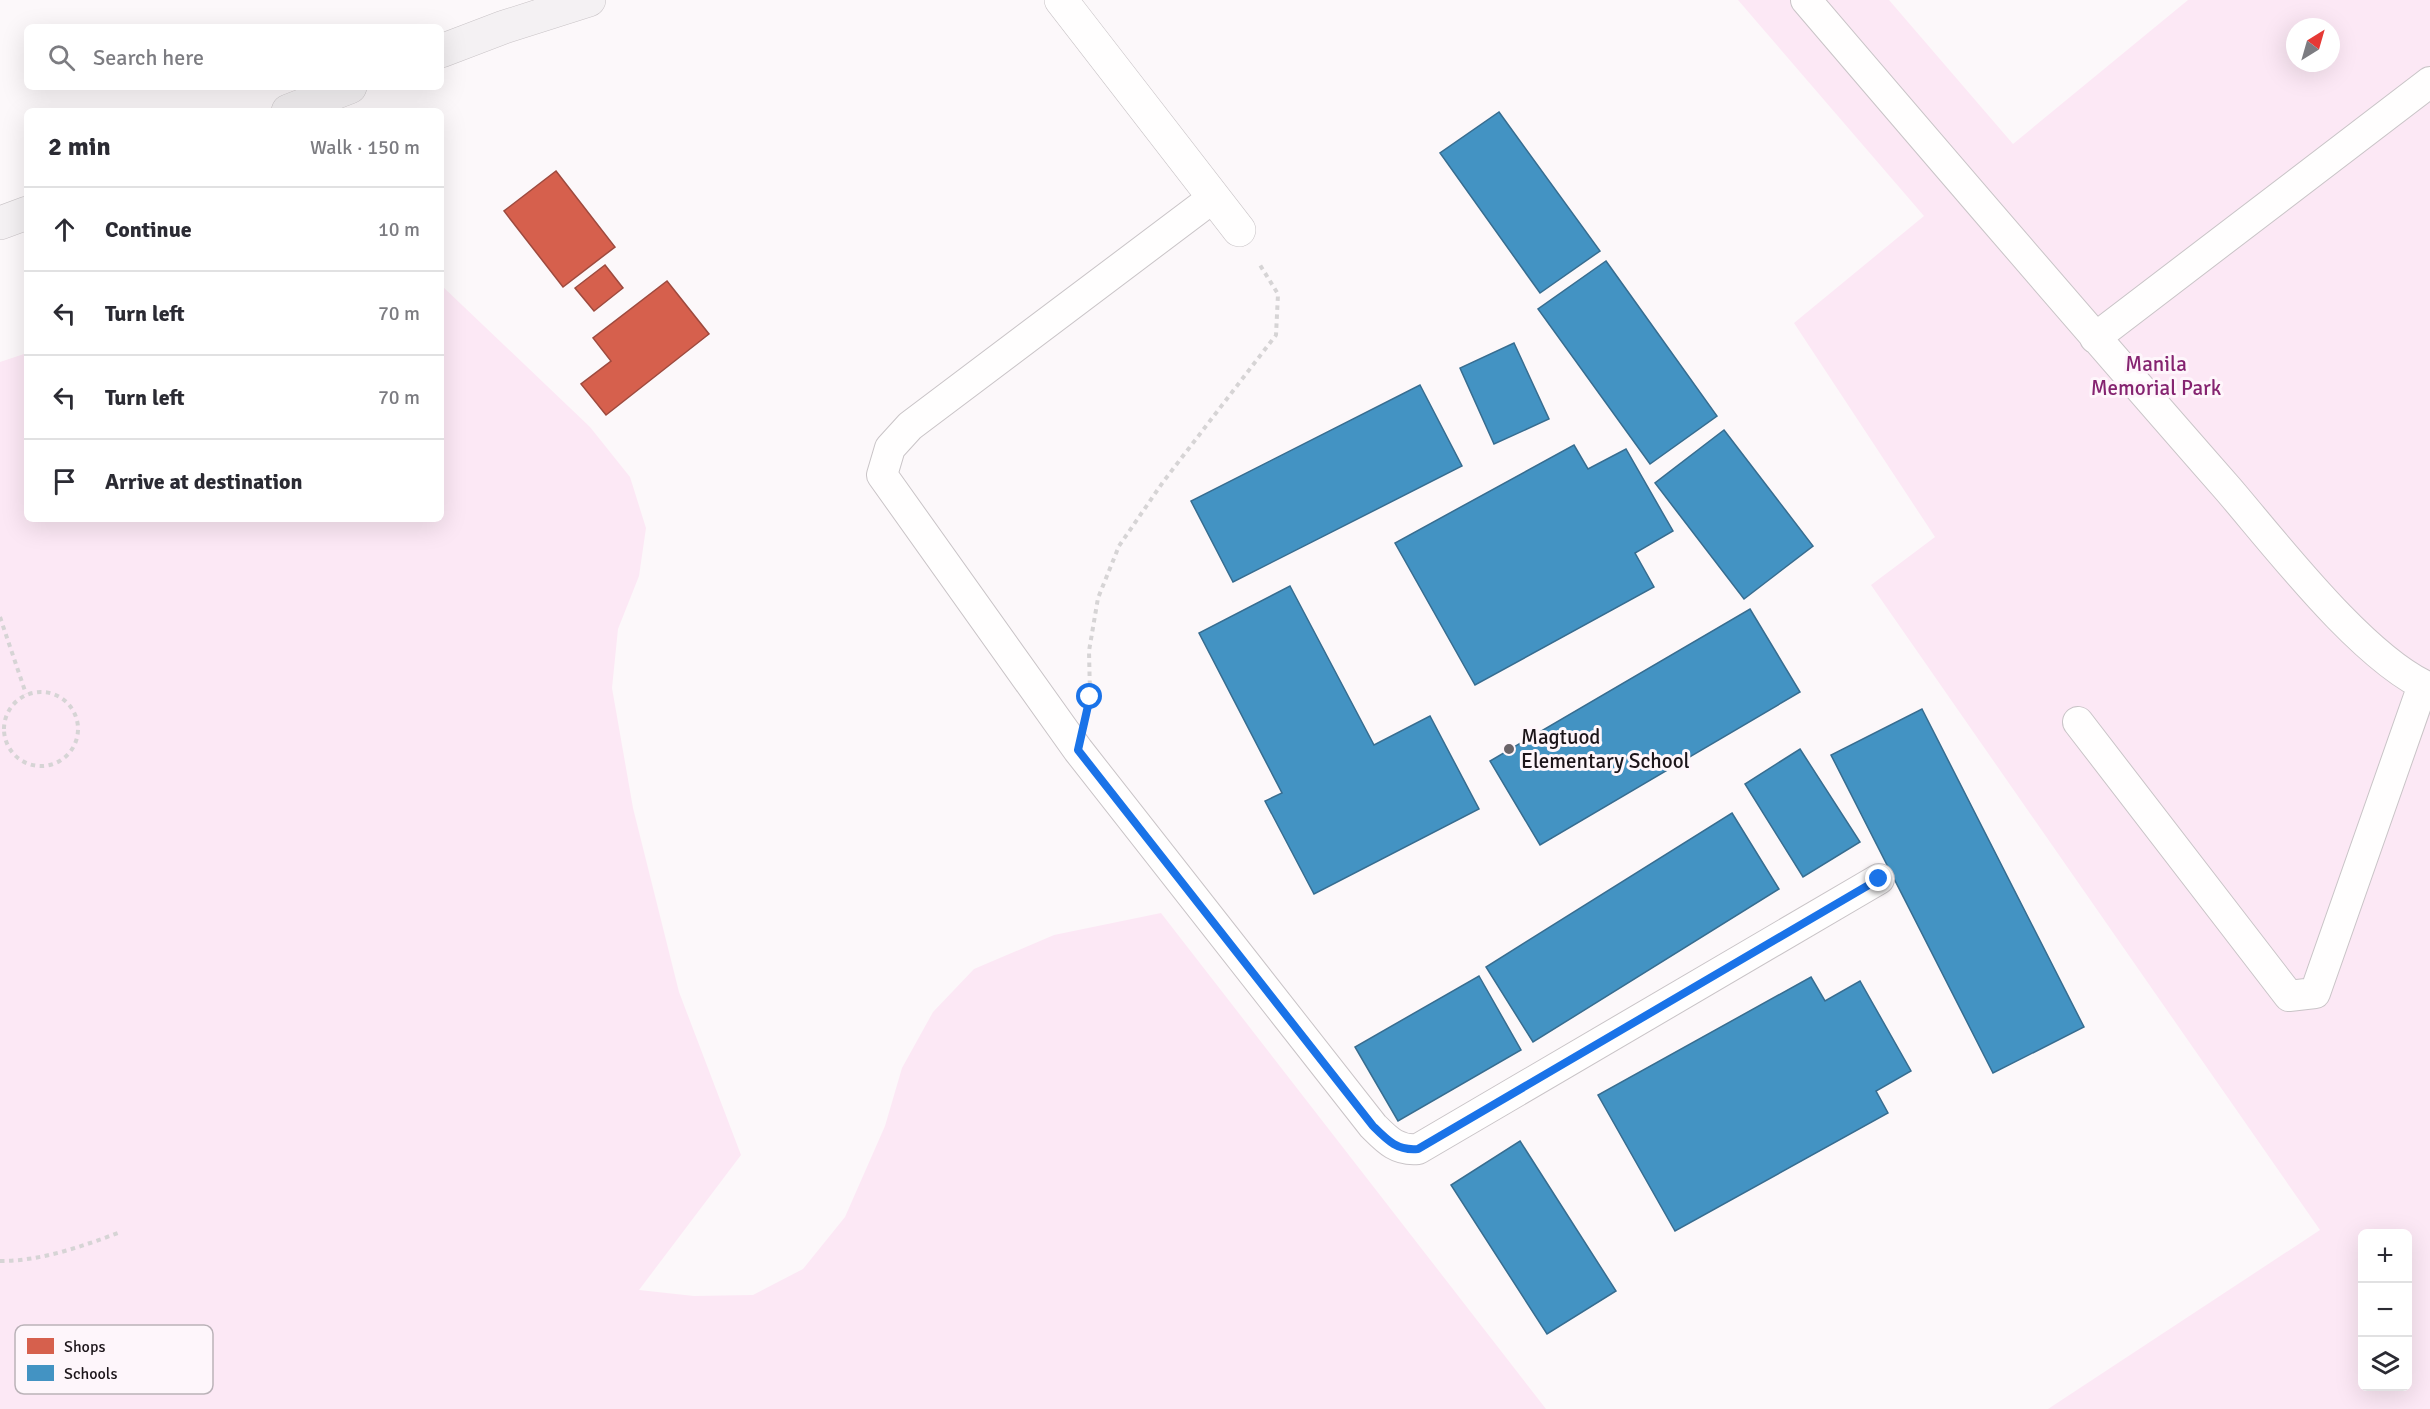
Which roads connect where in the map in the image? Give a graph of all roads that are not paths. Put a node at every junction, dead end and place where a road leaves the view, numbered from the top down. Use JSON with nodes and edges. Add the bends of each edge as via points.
{"nodes":[{"id":1,"x":589,"y":0,"type":"edge"},
{"id":2,"x":1061,"y":0,"type":"edge"},
{"id":3,"x":1806,"y":0,"type":"edge"},
{"id":4,"x":444,"y":50,"type":"edge"},
{"id":5,"x":2430,"y":82,"type":"edge"},
{"id":6,"x":342,"y":90,"type":"edge"},
{"id":7,"x":296,"y":108,"type":"edge"},
{"id":8,"x":1214,"y":197,"type":"junction"},
{"id":9,"x":24,"y":214,"type":"edge"},
{"id":10,"x":0,"y":223,"type":"edge"},
{"id":11,"x":1239,"y":230,"type":"road end"},
{"id":12,"x":2095,"y":338,"type":"junction"},
{"id":13,"x":2427,"y":686,"type":"edge"},
{"id":14,"x":2078,"y":722,"type":"dead end"},
{"id":15,"x":1879,"y":879,"type":"dead end"}],
"edges":[{"from":1,"to":4,"type":"main road"},
{"from":2,"to":8,"type":"street"},
{"from":3,"to":12,"type":"lane"},
{"from":5,"to":12,"type":"lane"},
{"from":6,"to":7,"type":"main road"},
{"from":8,"to":11,"type":"street"},
{"from":8,"to":15,"type":"lane","via":[[910,426],[890,448],[882,475],[1078,750],[1373,1126],[1391,1144],[1406,1150],[1418,1149]]},
{"from":9,"to":10,"type":"main road"},
{"from":12,"to":13,"type":"lane","via":[[2332,608],[2385,659]]},
{"from":13,"to":14,"type":"lane","via":[[2315,993],[2289,996]]}]}
